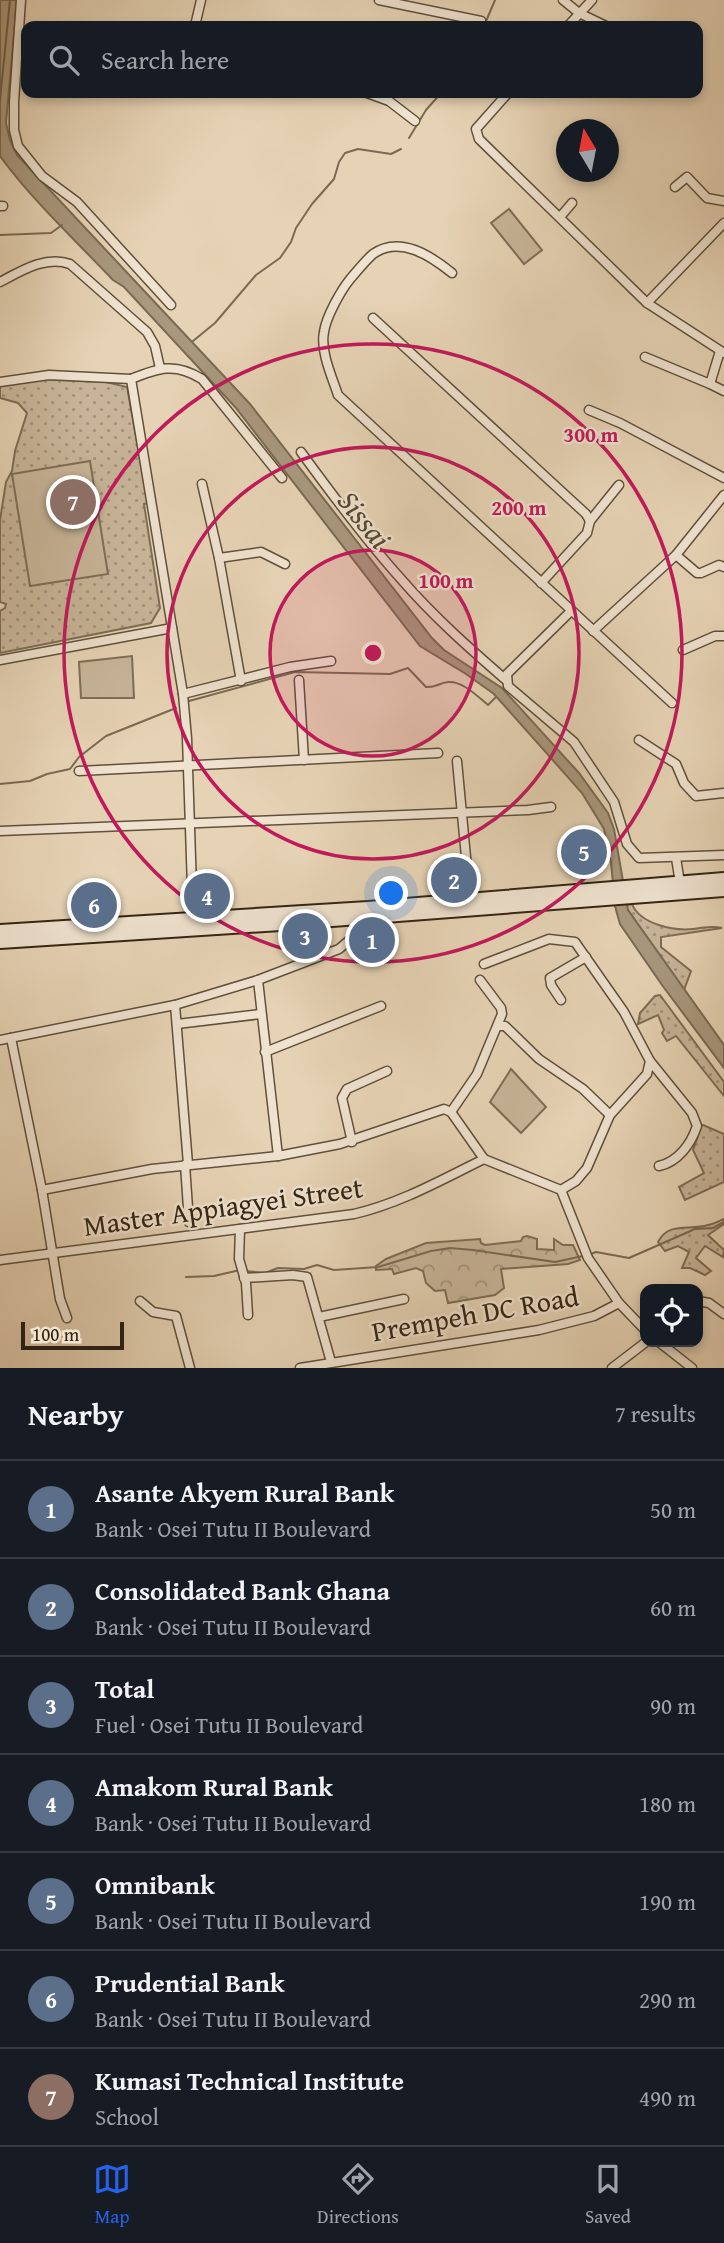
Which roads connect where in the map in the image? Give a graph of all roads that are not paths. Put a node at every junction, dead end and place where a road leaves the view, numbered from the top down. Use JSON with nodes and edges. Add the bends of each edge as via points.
{"nodes":[{"id":1,"x":21,"y":0,"type":"edge"},
{"id":2,"x":201,"y":0,"type":"edge"},
{"id":3,"x":379,"y":0,"type":"edge"},
{"id":4,"x":563,"y":0,"type":"edge"},
{"id":5,"x":592,"y":0,"type":"edge"},
{"id":6,"x":429,"y":4,"type":"edge"},
{"id":7,"x":579,"y":13,"type":"junction"},
{"id":8,"x":196,"y":21,"type":"edge"},
{"id":9,"x":481,"y":21,"type":"dead end"},
{"id":10,"x":572,"y":21,"type":"edge"},
{"id":11,"x":596,"y":21,"type":"edge"},
{"id":12,"x":381,"y":98,"type":"edge"},
{"id":13,"x":503,"y":98,"type":"edge"},
{"id":14,"x":415,"y":121,"type":"dead end"},
{"id":15,"x":674,"y":187,"type":"dead end"},
{"id":16,"x":724,"y":201,"type":"edge"},
{"id":17,"x":572,"y":203,"type":"dead end"},
{"id":18,"x":560,"y":217,"type":"junction"},
{"id":19,"x":724,"y":223,"type":"edge"},
{"id":20,"x":452,"y":273,"type":"dead end"},
{"id":21,"x":0,"y":282,"type":"edge"},
{"id":22,"x":647,"y":303,"type":"junction"},
{"id":23,"x":171,"y":305,"type":"dead end"},
{"id":24,"x":373,"y":318,"type":"dead end"},
{"id":25,"x":722,"y":352,"type":"edge"},
{"id":26,"x":645,"y":357,"type":"dead end"},
{"id":27,"x":160,"y":368,"type":"junction"},
{"id":28,"x":131,"y":379,"type":"junction"},
{"id":29,"x":0,"y":382,"type":"edge"},
{"id":30,"x":710,"y":384,"type":"junction"},
{"id":31,"x":724,"y":391,"type":"edge"},
{"id":32,"x":589,"y":410,"type":"dead end"},
{"id":33,"x":301,"y":452,"type":"dead end"},
{"id":34,"x":282,"y":478,"type":"dead end"},
{"id":35,"x":724,"y":478,"type":"edge"},
{"id":36,"x":202,"y":484,"type":"dead end"},
{"id":37,"x":619,"y":485,"type":"dead end"},
{"id":38,"x":724,"y":495,"type":"edge"},
{"id":39,"x":590,"y":521,"type":"junction"},
{"id":40,"x":676,"y":555,"type":"junction"},
{"id":41,"x":219,"y":558,"type":"junction"},
{"id":42,"x":285,"y":564,"type":"dead end"},
{"id":43,"x":724,"y":567,"type":"edge"},
{"id":44,"x":541,"y":583,"type":"junction"},
{"id":45,"x":571,"y":611,"type":"junction"},
{"id":46,"x":172,"y":628,"type":"junction"},
{"id":47,"x":593,"y":631,"type":"junction"},
{"id":48,"x":724,"y":636,"type":"edge"},
{"id":49,"x":683,"y":650,"type":"dead end"},
{"id":50,"x":0,"y":660,"type":"edge"},
{"id":51,"x":331,"y":661,"type":"dead end"},
{"id":52,"x":299,"y":680,"type":"dead end"},
{"id":53,"x":506,"y":680,"type":"junction"},
{"id":54,"x":241,"y":681,"type":"junction"},
{"id":55,"x":183,"y":694,"type":"junction"},
{"id":56,"x":672,"y":702,"type":"dead end"},
{"id":57,"x":639,"y":740,"type":"dead end"},
{"id":58,"x":438,"y":754,"type":"dead end"},
{"id":59,"x":304,"y":760,"type":"junction"},
{"id":60,"x":457,"y":761,"type":"dead end"},
{"id":61,"x":188,"y":765,"type":"junction"},
{"id":62,"x":79,"y":771,"type":"dead end"},
{"id":63,"x":724,"y":793,"type":"edge"},
{"id":64,"x":551,"y":807,"type":"dead end"},
{"id":65,"x":461,"y":812,"type":"junction"},
{"id":66,"x":189,"y":823,"type":"junction"},
{"id":67,"x":0,"y":831,"type":"edge"},
{"id":68,"x":724,"y":855,"type":"edge"},
{"id":69,"x":676,"y":858,"type":"junction"},
{"id":70,"x":724,"y":879,"type":"edge"},
{"id":71,"x":680,"y":883,"type":"junction"},
{"id":72,"x":724,"y":890,"type":"edge"},
{"id":73,"x":633,"y":893,"type":"junction"},
{"id":74,"x":608,"y":895,"type":"junction"},
{"id":75,"x":470,"y":900,"type":"junction"},
{"id":76,"x":369,"y":917,"type":"junction"},
{"id":77,"x":193,"y":918,"type":"junction"},
{"id":78,"x":0,"y":930,"type":"edge"},
{"id":79,"x":0,"y":942,"type":"edge"},
{"id":80,"x":586,"y":957,"type":"junction"},
{"id":81,"x":484,"y":964,"type":"dead end"},
{"id":82,"x":480,"y":980,"type":"dead end"},
{"id":83,"x":257,"y":981,"type":"junction"},
{"id":84,"x":561,"y":1000,"type":"dead end"},
{"id":85,"x":175,"y":1005,"type":"junction"},
{"id":86,"x":381,"y":1006,"type":"dead end"},
{"id":87,"x":261,"y":1014,"type":"junction"},
{"id":88,"x":177,"y":1024,"type":"junction"},
{"id":89,"x":499,"y":1026,"type":"junction"},
{"id":90,"x":11,"y":1038,"type":"junction"},
{"id":91,"x":0,"y":1040,"type":"edge"},
{"id":92,"x":265,"y":1052,"type":"junction"},
{"id":93,"x":650,"y":1061,"type":"junction"},
{"id":94,"x":387,"y":1071,"type":"dead end"},
{"id":95,"x":451,"y":1112,"type":"junction"},
{"id":96,"x":610,"y":1115,"type":"junction"},
{"id":97,"x":352,"y":1142,"type":"junction"},
{"id":98,"x":278,"y":1156,"type":"junction"},
{"id":99,"x":484,"y":1159,"type":"junction"},
{"id":100,"x":186,"y":1164,"type":"junction"},
{"id":101,"x":659,"y":1166,"type":"dead end"},
{"id":102,"x":42,"y":1190,"type":"junction"},
{"id":103,"x":561,"y":1190,"type":"junction"},
{"id":104,"x":189,"y":1222,"type":"dead end"},
{"id":105,"x":240,"y":1230,"type":"junction"},
{"id":106,"x":52,"y":1252,"type":"junction"},
{"id":107,"x":0,"y":1260,"type":"edge"},
{"id":108,"x":244,"y":1278,"type":"junction"},
{"id":109,"x":404,"y":1299,"type":"dead end"},
{"id":110,"x":140,"y":1301,"type":"dead end"},
{"id":111,"x":703,"y":1302,"type":"edge"},
{"id":112,"x":619,"y":1303,"type":"junction"},
{"id":113,"x":724,"y":1314,"type":"edge"},
{"id":114,"x":248,"y":1315,"type":"dead end"},
{"id":115,"x":319,"y":1317,"type":"junction"},
{"id":116,"x":67,"y":1318,"type":"dead end"},
{"id":117,"x":640,"y":1325,"type":"edge"},
{"id":118,"x":640,"y":1347,"type":"edge"},
{"id":119,"x":665,"y":1347,"type":"edge"},
{"id":120,"x":331,"y":1362,"type":"junction"},
{"id":121,"x":190,"y":1368,"type":"edge"},
{"id":122,"x":300,"y":1368,"type":"edge"},
{"id":123,"x":612,"y":1368,"type":"edge"},
{"id":124,"x":692,"y":1368,"type":"edge"}],
"edges":[{"from":1,"to":23,"type":"street","via":[[14,102],[18,146],[42,176],[77,202]]},
{"from":2,"to":8,"type":"street"},
{"from":3,"to":6,"type":"street"},
{"from":4,"to":7,"type":"street"},
{"from":5,"to":7,"type":"street"},
{"from":6,"to":9,"type":"street"},
{"from":7,"to":10,"type":"street"},
{"from":7,"to":11,"type":"street"},
{"from":12,"to":14,"type":"street"},
{"from":13,"to":18,"type":"street","via":[[476,129],[477,134]]},
{"from":15,"to":16,"type":"street","via":[[687,177],[707,198]]},
{"from":17,"to":18,"type":"street"},
{"from":18,"to":22,"type":"street"},
{"from":19,"to":22,"type":"street"},
{"from":20,"to":44,"type":"street","via":[[407,247],[370,256],[344,286],[325,327],[328,361],[340,398]]},
{"from":21,"to":27,"type":"street","via":[[46,262],[70,264],[147,332]]},
{"from":22,"to":25,"type":"street"},
{"from":24,"to":39,"type":"street"},
{"from":25,"to":30,"type":"street"},
{"from":26,"to":30,"type":"street"},
{"from":27,"to":28,"type":"street"},
{"from":27,"to":34,"type":"street","via":[[202,379]]},
{"from":28,"to":29,"type":"street","via":[[48,375]]},
{"from":28,"to":46,"type":"street"},
{"from":30,"to":31,"type":"street"},
{"from":32,"to":35,"type":"street"},
{"from":33,"to":53,"type":"street","via":[[402,581]]},
{"from":36,"to":41,"type":"street"},
{"from":37,"to":39,"type":"street"},
{"from":38,"to":40,"type":"street"},
{"from":39,"to":44,"type":"street","via":[[587,533]]},
{"from":40,"to":43,"type":"street","via":[[697,573]]},
{"from":40,"to":47,"type":"street"},
{"from":41,"to":42,"type":"street","via":[[261,552]]},
{"from":41,"to":54,"type":"street"},
{"from":44,"to":45,"type":"street"},
{"from":45,"to":47,"type":"street"},
{"from":45,"to":53,"type":"street"},
{"from":46,"to":50,"type":"street"},
{"from":46,"to":55,"type":"street"},
{"from":47,"to":56,"type":"street"},
{"from":48,"to":49,"type":"street"},
{"from":51,"to":54,"type":"street"},
{"from":52,"to":59,"type":"street"},
{"from":53,"to":69,"type":"street","via":[[583,753],[614,802],[631,852],[639,858]]},
{"from":54,"to":55,"type":"street"},
{"from":55,"to":61,"type":"street"},
{"from":57,"to":63,"type":"street","via":[[676,764],[696,796]]},
{"from":58,"to":59,"type":"street"},
{"from":59,"to":61,"type":"street"},
{"from":60,"to":65,"type":"street"},
{"from":61,"to":62,"type":"street"},
{"from":61,"to":66,"type":"street"},
{"from":64,"to":65,"type":"street"},
{"from":65,"to":66,"type":"street"},
{"from":65,"to":75,"type":"street"},
{"from":66,"to":67,"type":"street"},
{"from":66,"to":77,"type":"street"},
{"from":68,"to":69,"type":"street"},
{"from":69,"to":71,"type":"street"},
{"from":70,"to":71,"type":"main road"},
{"from":71,"to":73,"type":"main road"},
{"from":72,"to":73,"type":"main road"},
{"from":73,"to":74,"type":"main road"},
{"from":74,"to":75,"type":"main road"},
{"from":74,"to":76,"type":"main road"},
{"from":75,"to":77,"type":"main road"},
{"from":76,"to":79,"type":"main road"},
{"from":76,"to":83,"type":"street","via":[[360,932],[339,949]]},
{"from":77,"to":78,"type":"main road"},
{"from":80,"to":81,"type":"street","via":[[575,942],[549,939]]},
{"from":80,"to":84,"type":"street","via":[[550,978]]},
{"from":80,"to":93,"type":"street","via":[[624,1012]]},
{"from":82,"to":89,"type":"street","via":[[501,1008]]},
{"from":83,"to":85,"type":"street"},
{"from":83,"to":87,"type":"street"},
{"from":85,"to":88,"type":"street"},
{"from":85,"to":90,"type":"street"},
{"from":86,"to":92,"type":"street"},
{"from":87,"to":88,"type":"street"},
{"from":87,"to":92,"type":"street"},
{"from":88,"to":100,"type":"street"},
{"from":89,"to":95,"type":"street","via":[[477,1074]]},
{"from":89,"to":96,"type":"street","via":[[505,1026]]},
{"from":90,"to":91,"type":"street"},
{"from":90,"to":102,"type":"street"},
{"from":92,"to":98,"type":"street"},
{"from":93,"to":96,"type":"street","via":[[647,1074]]},
{"from":93,"to":101,"type":"street","via":[[692,1113],[697,1126],[683,1152]]},
{"from":94,"to":97,"type":"street","via":[[343,1094]]},
{"from":95,"to":97,"type":"street","via":[[440,1110]]},
{"from":95,"to":99,"type":"street"},
{"from":96,"to":103,"type":"street","via":[[587,1168]]},
{"from":97,"to":98,"type":"street"},
{"from":98,"to":100,"type":"street"},
{"from":99,"to":103,"type":"street"},
{"from":99,"to":105,"type":"street","name":"Master Appiagyei Street","via":[[383,1207]]},
{"from":100,"to":102,"type":"street"},
{"from":100,"to":104,"type":"street"},
{"from":102,"to":106,"type":"street"},
{"from":103,"to":112,"type":"street","via":[[582,1247]]},
{"from":105,"to":106,"type":"street","name":"Master Appiagyei Street"},
{"from":105,"to":108,"type":"street"},
{"from":106,"to":107,"type":"street","name":"Master Appiagyei Street"},
{"from":106,"to":116,"type":"street"},
{"from":108,"to":114,"type":"street"},
{"from":108,"to":115,"type":"street","via":[[307,1277]]},
{"from":109,"to":115,"type":"street"},
{"from":110,"to":121,"type":"street","via":[[153,1312],[176,1316]]},
{"from":111,"to":113,"type":"street"},
{"from":112,"to":117,"type":"street","name":"Prempeh DC Road"},
{"from":112,"to":120,"type":"street","name":"Prempeh DC Road","via":[[594,1316],[539,1330]]},
{"from":115,"to":120,"type":"street"},
{"from":118,"to":123,"type":"street"},
{"from":119,"to":124,"type":"street"},
{"from":120,"to":122,"type":"street","name":"Prempeh DC Road"}]}
